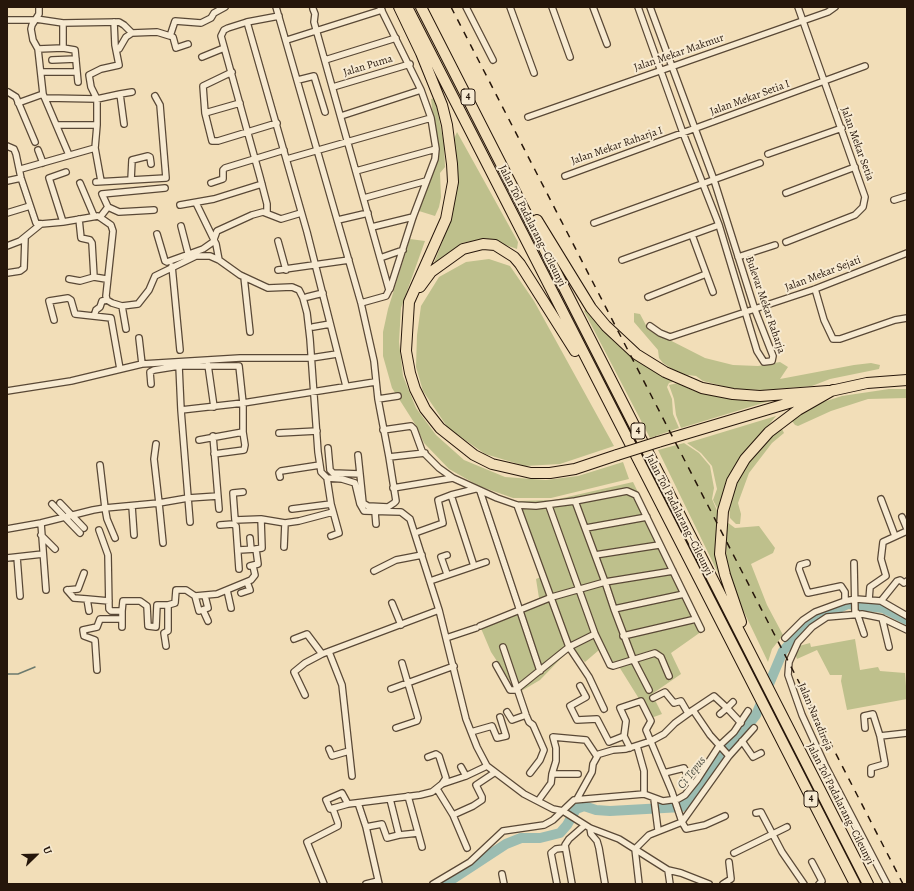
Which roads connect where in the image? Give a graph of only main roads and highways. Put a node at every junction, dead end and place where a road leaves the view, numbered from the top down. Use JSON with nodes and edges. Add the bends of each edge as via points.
{"nodes":[{"id":1,"x":399,"y":7,"type":"edge"},
{"id":2,"x":407,"y":7,"type":"edge"},
{"id":3,"x":421,"y":7,"type":"edge"},
{"id":4,"x":514,"y":187,"type":"junction"},
{"id":5,"x":407,"y":316,"type":"junction"},
{"id":6,"x":907,"y":380,"type":"edge"},
{"id":7,"x":600,"y":388,"type":"junction"},
{"id":8,"x":833,"y":390,"type":"junction"},
{"id":9,"x":763,"y":673,"type":"junction"},
{"id":10,"x":855,"y":884,"type":"edge"},
{"id":11,"x":868,"y":884,"type":"edge"}],
"edges":[{"from":1,"to":5,"type":"highway","via":[[442,105],[448,132],[453,182],[446,219],[416,282]]},
{"from":2,"to":7,"type":"highway","name":"Jalan Tol Padalarang–Cileunyi","number":"4"},
{"from":3,"to":4,"type":"highway","name":"Jalan Tol Padalarang–Cileunyi","number":"4"},
{"from":4,"to":8,"type":"highway","via":[[591,308],[615,336],[650,364],[702,388],[734,394],[760,396]]},
{"from":4,"to":9,"type":"highway","name":"Jalan Tol Padalarang–Cileunyi","number":"4"},
{"from":5,"to":7,"type":"highway","via":[[422,283],[431,272],[463,249],[483,244],[495,245],[520,264]]},
{"from":5,"to":8,"type":"highway","bridge":true,"via":[[406,351],[410,373],[425,409],[440,428],[474,455],[492,464],[531,473],[575,469]]},
{"from":6,"to":8,"type":"highway","via":[[867,383]]},
{"from":7,"to":10,"type":"highway","name":"Jalan Tol Padalarang–Cileunyi","number":"4"},
{"from":8,"to":9,"type":"highway","via":[[798,410],[769,432],[752,450],[732,481],[723,512],[720,554],[725,575],[737,614]]},
{"from":9,"to":11,"type":"highway","name":"Jalan Tol Padalarang–Cileunyi","number":"4","via":[[810,773]]}]}
